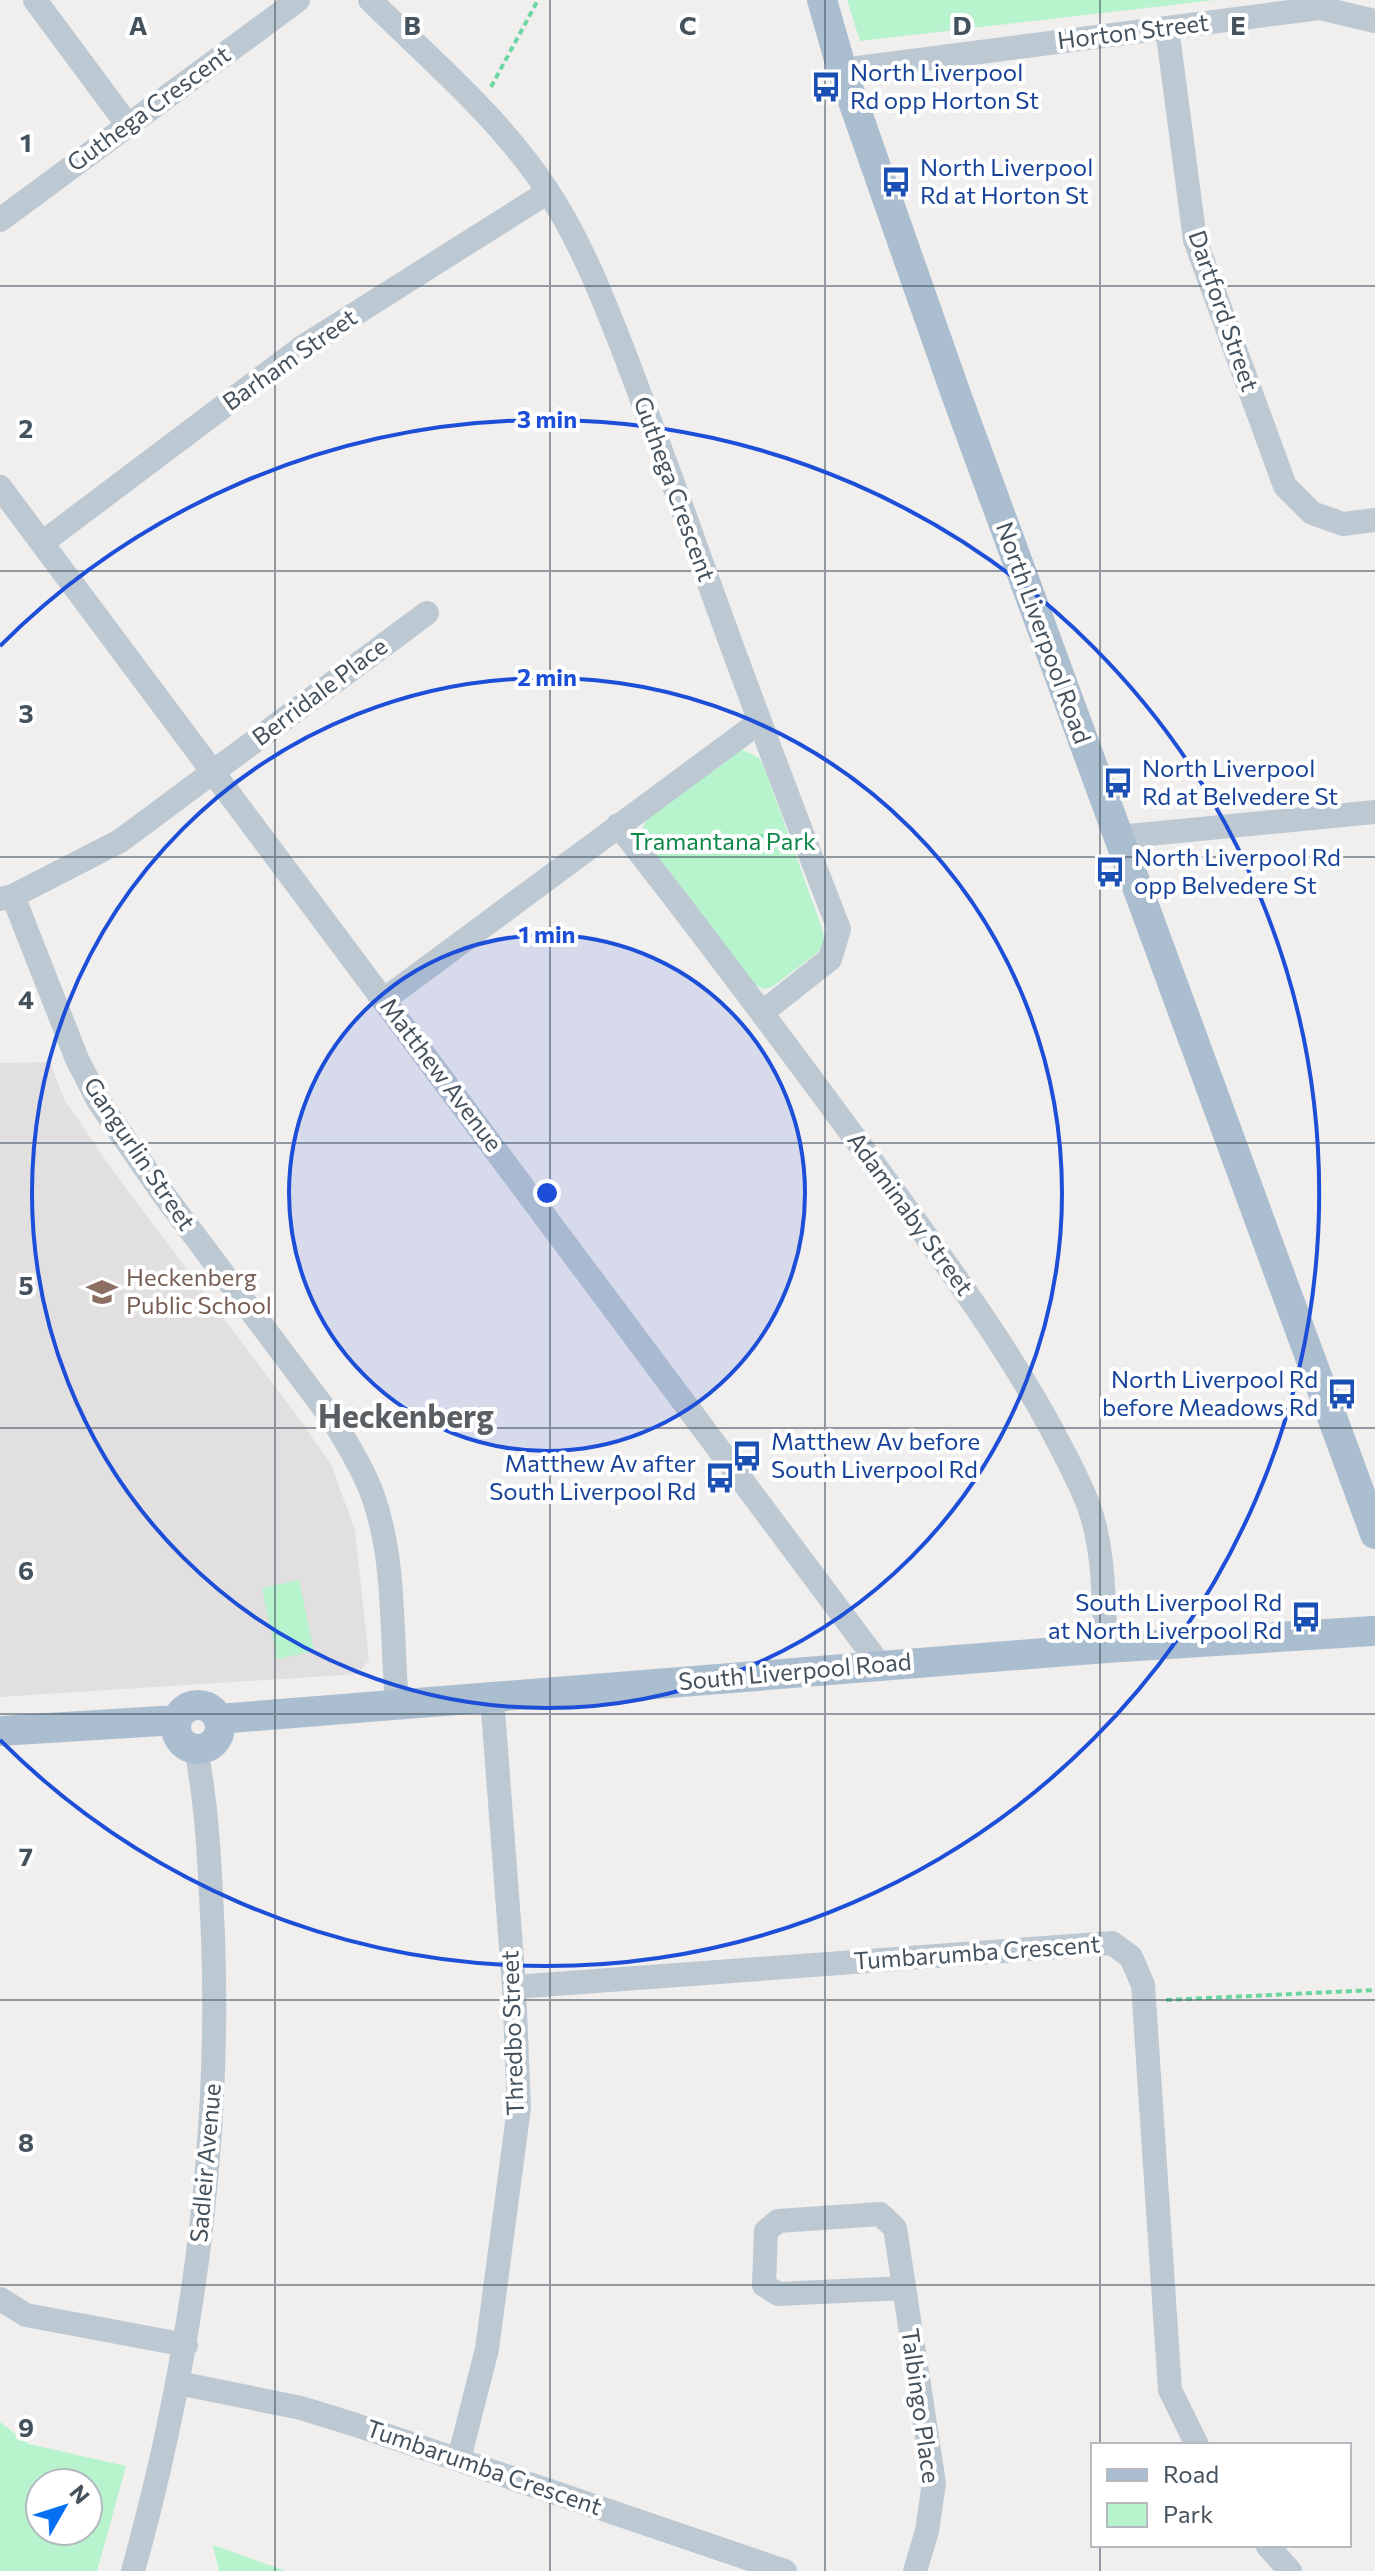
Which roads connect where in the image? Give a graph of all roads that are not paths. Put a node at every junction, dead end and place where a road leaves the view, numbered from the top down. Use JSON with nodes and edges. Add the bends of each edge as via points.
{"nodes":[{"id":1,"x":35,"y":0,"type":"edge"},
{"id":2,"x":298,"y":0,"type":"edge"},
{"id":3,"x":370,"y":0,"type":"edge"},
{"id":4,"x":822,"y":0,"type":"edge"},
{"id":5,"x":1375,"y":21,"type":"edge"},
{"id":6,"x":1167,"y":28,"type":"junction"},
{"id":7,"x":842,"y":70,"type":"junction"},
{"id":8,"x":127,"y":124,"type":"junction"},
{"id":9,"x":548,"y":192,"type":"junction"},
{"id":10,"x":0,"y":220,"type":"edge"},
{"id":11,"x":0,"y":487,"type":"edge"},
{"id":12,"x":1375,"y":520,"type":"edge"},
{"id":13,"x":42,"y":543,"type":"junction"},
{"id":14,"x":427,"y":613,"type":"dead end"},
{"id":15,"x":758,"y":723,"type":"junction"},
{"id":16,"x":213,"y":772,"type":"junction"},
{"id":17,"x":1375,"y":812,"type":"edge"},
{"id":18,"x":618,"y":825,"type":"junction"},
{"id":19,"x":1118,"y":837,"type":"junction"},
{"id":20,"x":7,"y":898,"type":"edge"},
{"id":21,"x":385,"y":999,"type":"junction"},
{"id":22,"x":763,"y":1012,"type":"junction"},
{"id":23,"x":1375,"y":1534,"type":"edge"},
{"id":24,"x":1374,"y":1629,"type":"edge"},
{"id":25,"x":1106,"y":1648,"type":"junction"},
{"id":26,"x":880,"y":1665,"type":"junction"},
{"id":27,"x":492,"y":1697,"type":"junction"},
{"id":28,"x":397,"y":1703,"type":"junction"},
{"id":29,"x":218,"y":1719,"type":"junction"},
{"id":30,"x":177,"y":1720,"type":"junction"},
{"id":31,"x":0,"y":1731,"type":"edge"},
{"id":32,"x":196,"y":1749,"type":"junction"},
{"id":33,"x":514,"y":1987,"type":"junction"},
{"id":34,"x":904,"y":2288,"type":"junction"},
{"id":35,"x":0,"y":2299,"type":"edge"},
{"id":36,"x":186,"y":2345,"type":"junction"},
{"id":37,"x":178,"y":2383,"type":"junction"},
{"id":38,"x":1196,"y":2443,"type":"edge"},
{"id":39,"x":459,"y":2459,"type":"junction"},
{"id":40,"x":1269,"y":2547,"type":"edge"},
{"id":41,"x":133,"y":2571,"type":"edge"},
{"id":42,"x":785,"y":2571,"type":"edge"},
{"id":43,"x":915,"y":2571,"type":"edge"},
{"id":44,"x":1290,"y":2571,"type":"edge"}],
"edges":[{"from":1,"to":8,"type":"street"},
{"from":2,"to":8,"type":"street","name":"Guthega Crescent"},
{"from":3,"to":9,"type":"street","name":"Guthega Crescent","via":[[478,105]]},
{"from":4,"to":7,"type":"main road","name":"North Liverpool Road"},
{"from":5,"to":6,"type":"street","name":"Horton Street","via":[[1320,8]]},
{"from":6,"to":7,"type":"street","name":"Horton Street"},
{"from":6,"to":12,"type":"street","name":"Dartford Street","via":[[1195,240],[1285,486],[1312,513],[1343,524]]},
{"from":7,"to":19,"type":"main road","name":"North Liverpool Road"},
{"from":8,"to":10,"type":"street","name":"Guthega Crescent"},
{"from":9,"to":13,"type":"street","name":"Barham Street","via":[[301,348]]},
{"from":9,"to":15,"type":"street","name":"Guthega Crescent","via":[[580,244],[603,297]]},
{"from":11,"to":13,"type":"street","name":"Matthew Avenue"},
{"from":13,"to":16,"type":"street","name":"Matthew Avenue"},
{"from":14,"to":16,"type":"street","name":"Berridale Place"},
{"from":15,"to":18,"type":"street"},
{"from":15,"to":22,"type":"street","name":"Guthega Crescent","via":[[839,929],[830,959]]},
{"from":16,"to":20,"type":"street","name":"Berridale Place","via":[[120,841]]},
{"from":16,"to":21,"type":"street","name":"Matthew Avenue"},
{"from":17,"to":19,"type":"street"},
{"from":18,"to":21,"type":"street"},
{"from":18,"to":22,"type":"street","name":"Adaminaby Street"},
{"from":19,"to":23,"type":"main road","name":"North Liverpool Road"},
{"from":20,"to":28,"type":"street","name":"Gangurlin Street","via":[[99,1102],[355,1457],[386,1545]]},
{"from":21,"to":26,"type":"street","name":"Matthew Avenue"},
{"from":22,"to":25,"type":"street","name":"Adaminaby Street","via":[[985,1317],[1072,1467],[1098,1539]]},
{"from":24,"to":25,"type":"main road","name":"South Liverpool Road"},
{"from":25,"to":26,"type":"main road","name":"South Liverpool Road"},
{"from":26,"to":27,"type":"main road","name":"South Liverpool Road"},
{"from":27,"to":28,"type":"main road","name":"South Liverpool Road"},
{"from":27,"to":33,"type":"street","name":"Thredbo Street"},
{"from":28,"to":29,"type":"main road","name":"South Liverpool Road"},
{"from":29,"to":30,"type":"main road","via":[[202,1705],[186,1708]]},
{"from":29,"to":32,"type":"main road","via":[[214,1741]]},
{"from":30,"to":31,"type":"main road"},
{"from":30,"to":32,"type":"main road","via":[[178,1737]]},
{"from":32,"to":36,"type":"street","name":"Sadleir Avenue","via":[[211,1884],[214,2058],[204,2214]]},
{"from":33,"to":38,"type":"street","name":"Tumbarumba Crescent","via":[[1112,1943],[1131,1957],[1143,1985],[1170,2390]]},
{"from":33,"to":39,"type":"street","name":"Thredbo Street","via":[[519,2108],[487,2349]]},
{"from":34,"to":34,"type":"street","name":"Talbingo Place","via":[[895,2228],[880,2214],[778,2221],[766,2231],[764,2285],[778,2294]]},
{"from":34,"to":43,"type":"street","name":"Talbingo Place","via":[[934,2483]]},
{"from":35,"to":36,"type":"street","via":[[26,2315]]},
{"from":36,"to":37,"type":"street","name":"Sadleir Avenue"},
{"from":37,"to":39,"type":"street","name":"Tumbarumba Crescent","via":[[301,2408]]},
{"from":37,"to":41,"type":"street","name":"Sadleir Avenue"},
{"from":39,"to":42,"type":"street","name":"Tumbarumba Crescent"},
{"from":40,"to":44,"type":"street"}]}
